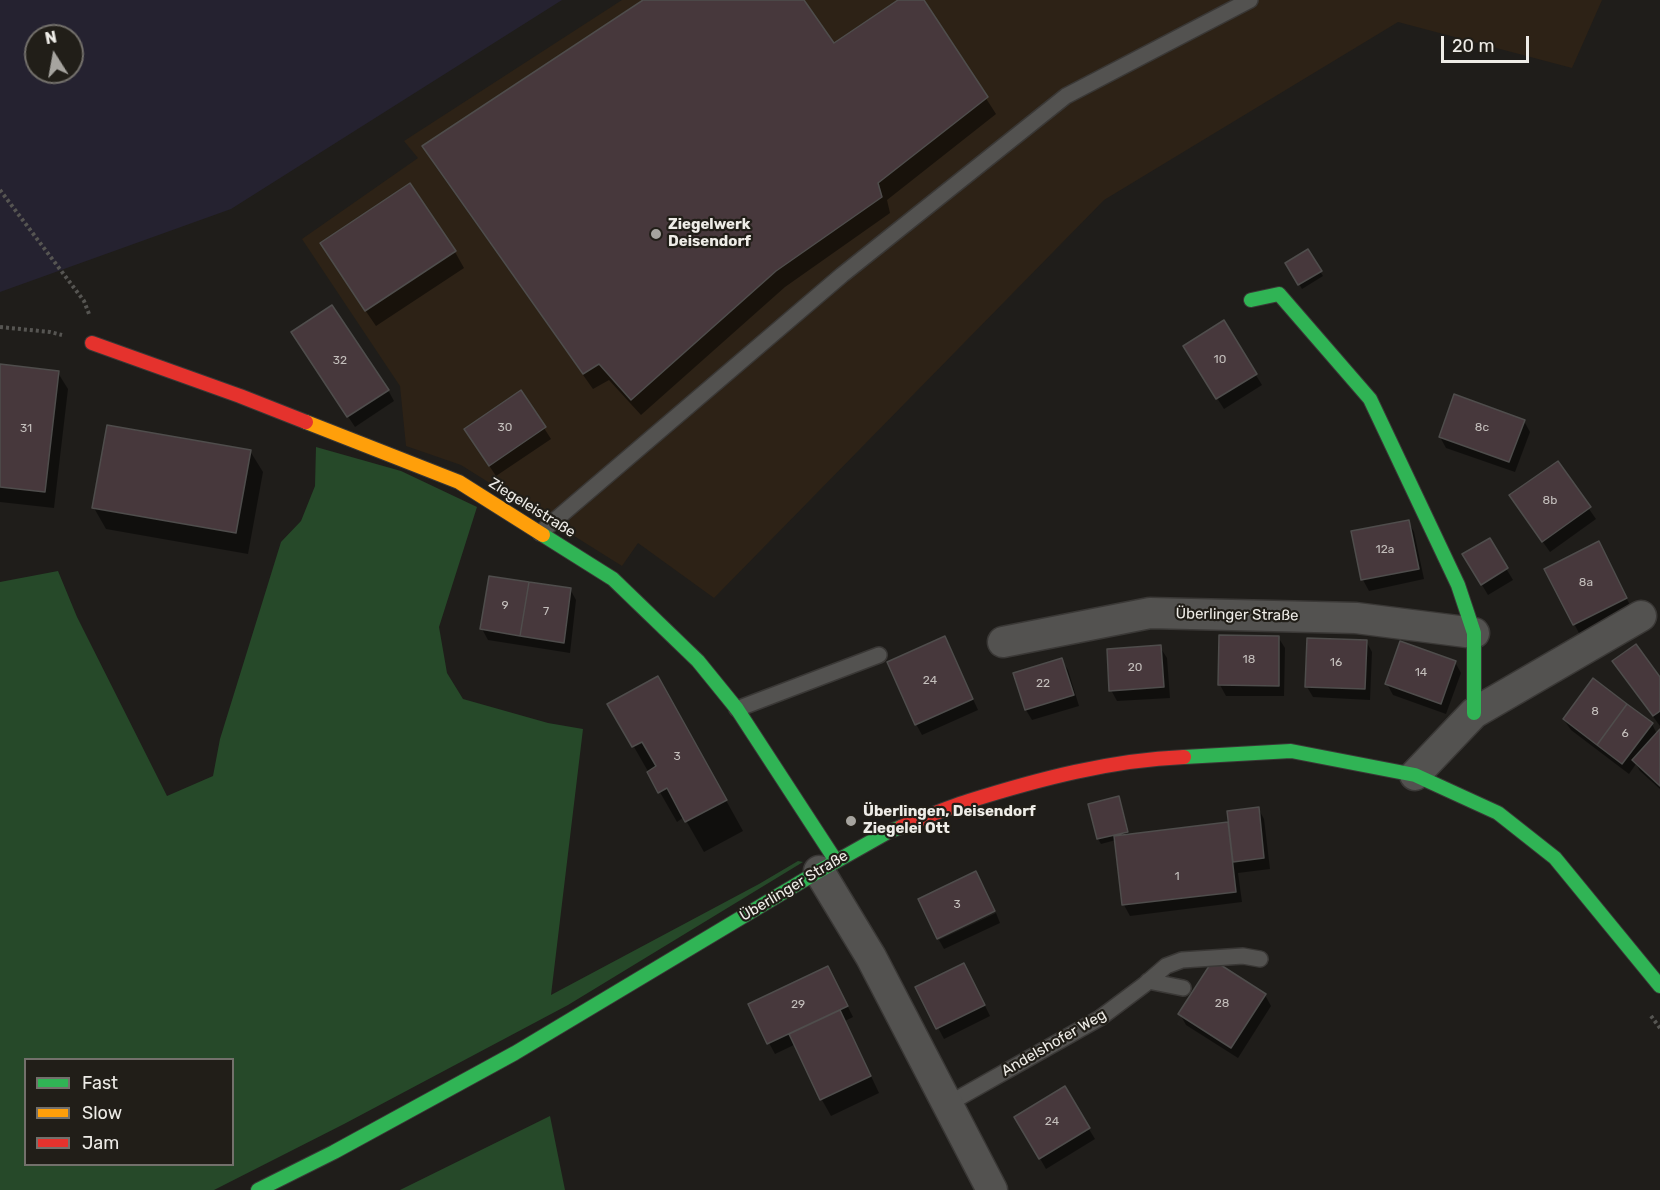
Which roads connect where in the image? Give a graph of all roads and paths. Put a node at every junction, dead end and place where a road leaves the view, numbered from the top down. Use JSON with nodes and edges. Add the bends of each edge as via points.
{"nodes":[{"id":1,"x":1250,"y":0,"type":"edge"},
{"id":2,"x":0,"y":190,"type":"edge"},
{"id":3,"x":1251,"y":300,"type":"dead end"},
{"id":4,"x":0,"y":327,"type":"edge"},
{"id":5,"x":97,"y":344,"type":"junction"},
{"id":6,"x":540,"y":533,"type":"junction"},
{"id":7,"x":1641,"y":616,"type":"dead end"},
{"id":8,"x":1473,"y":633,"type":"junction"},
{"id":9,"x":1003,"y":642,"type":"dead end"},
{"id":10,"x":879,"y":655,"type":"dead end"},
{"id":11,"x":737,"y":709,"type":"junction"},
{"id":12,"x":1474,"y":714,"type":"junction"},
{"id":13,"x":1415,"y":775,"type":"junction"},
{"id":14,"x":828,"y":866,"type":"junction"},
{"id":15,"x":1260,"y":959,"type":"dead end"},
{"id":16,"x":1148,"y":981,"type":"junction"},
{"id":17,"x":1660,"y":986,"type":"edge"},
{"id":18,"x":1183,"y":988,"type":"dead end"},
{"id":19,"x":1646,"y":1010,"type":"dead end"},
{"id":20,"x":1660,"y":1028,"type":"edge"},
{"id":21,"x":948,"y":1104,"type":"junction"},
{"id":22,"x":258,"y":1190,"type":"edge"},
{"id":23,"x":992,"y":1190,"type":"edge"}],
"edges":[{"from":1,"to":6,"type":"lane","via":[[1066,96],[842,275]]},
{"from":2,"to":5,"type":"path","via":[[84,301]]},
{"from":3,"to":8,"type":"main road","via":[[1279,294],[1370,399],[1458,585]]},
{"from":4,"to":5,"type":"path","via":[[50,332]]},
{"from":5,"to":6,"type":"main road","name":"Ziegeleistraße","via":[[459,482]]},
{"from":6,"to":11,"type":"main road","name":"Ziegeleistraße","via":[[613,579],[698,662]]},
{"from":7,"to":12,"type":"street"},
{"from":8,"to":9,"type":"street","name":"Überlinger Straße","via":[[1356,618],[1150,613]]},
{"from":8,"to":12,"type":"main road"},
{"from":10,"to":11,"type":"lane"},
{"from":11,"to":14,"type":"main road","name":"Ziegeleistraße"},
{"from":12,"to":13,"type":"street"},
{"from":13,"to":14,"type":"main road","name":"Überlinger Straße","via":[[1291,751],[1156,758],[1083,769],[968,801],[888,832]]},
{"from":13,"to":17,"type":"main road","name":"Überlinger Straße","via":[[1498,813],[1555,858]]},
{"from":14,"to":21,"type":"street"},
{"from":14,"to":22,"type":"main road","name":"Überlinger Straße","via":[[515,1053]]},
{"from":15,"to":16,"type":"lane","name":"Andelshofer Weg","via":[[1244,956],[1182,960],[1166,966]]},
{"from":16,"to":18,"type":"lane"},
{"from":16,"to":21,"type":"lane","name":"Andelshofer Weg","via":[[1100,1018]]},
{"from":19,"to":20,"type":"path"},
{"from":21,"to":23,"type":"street"}]}
